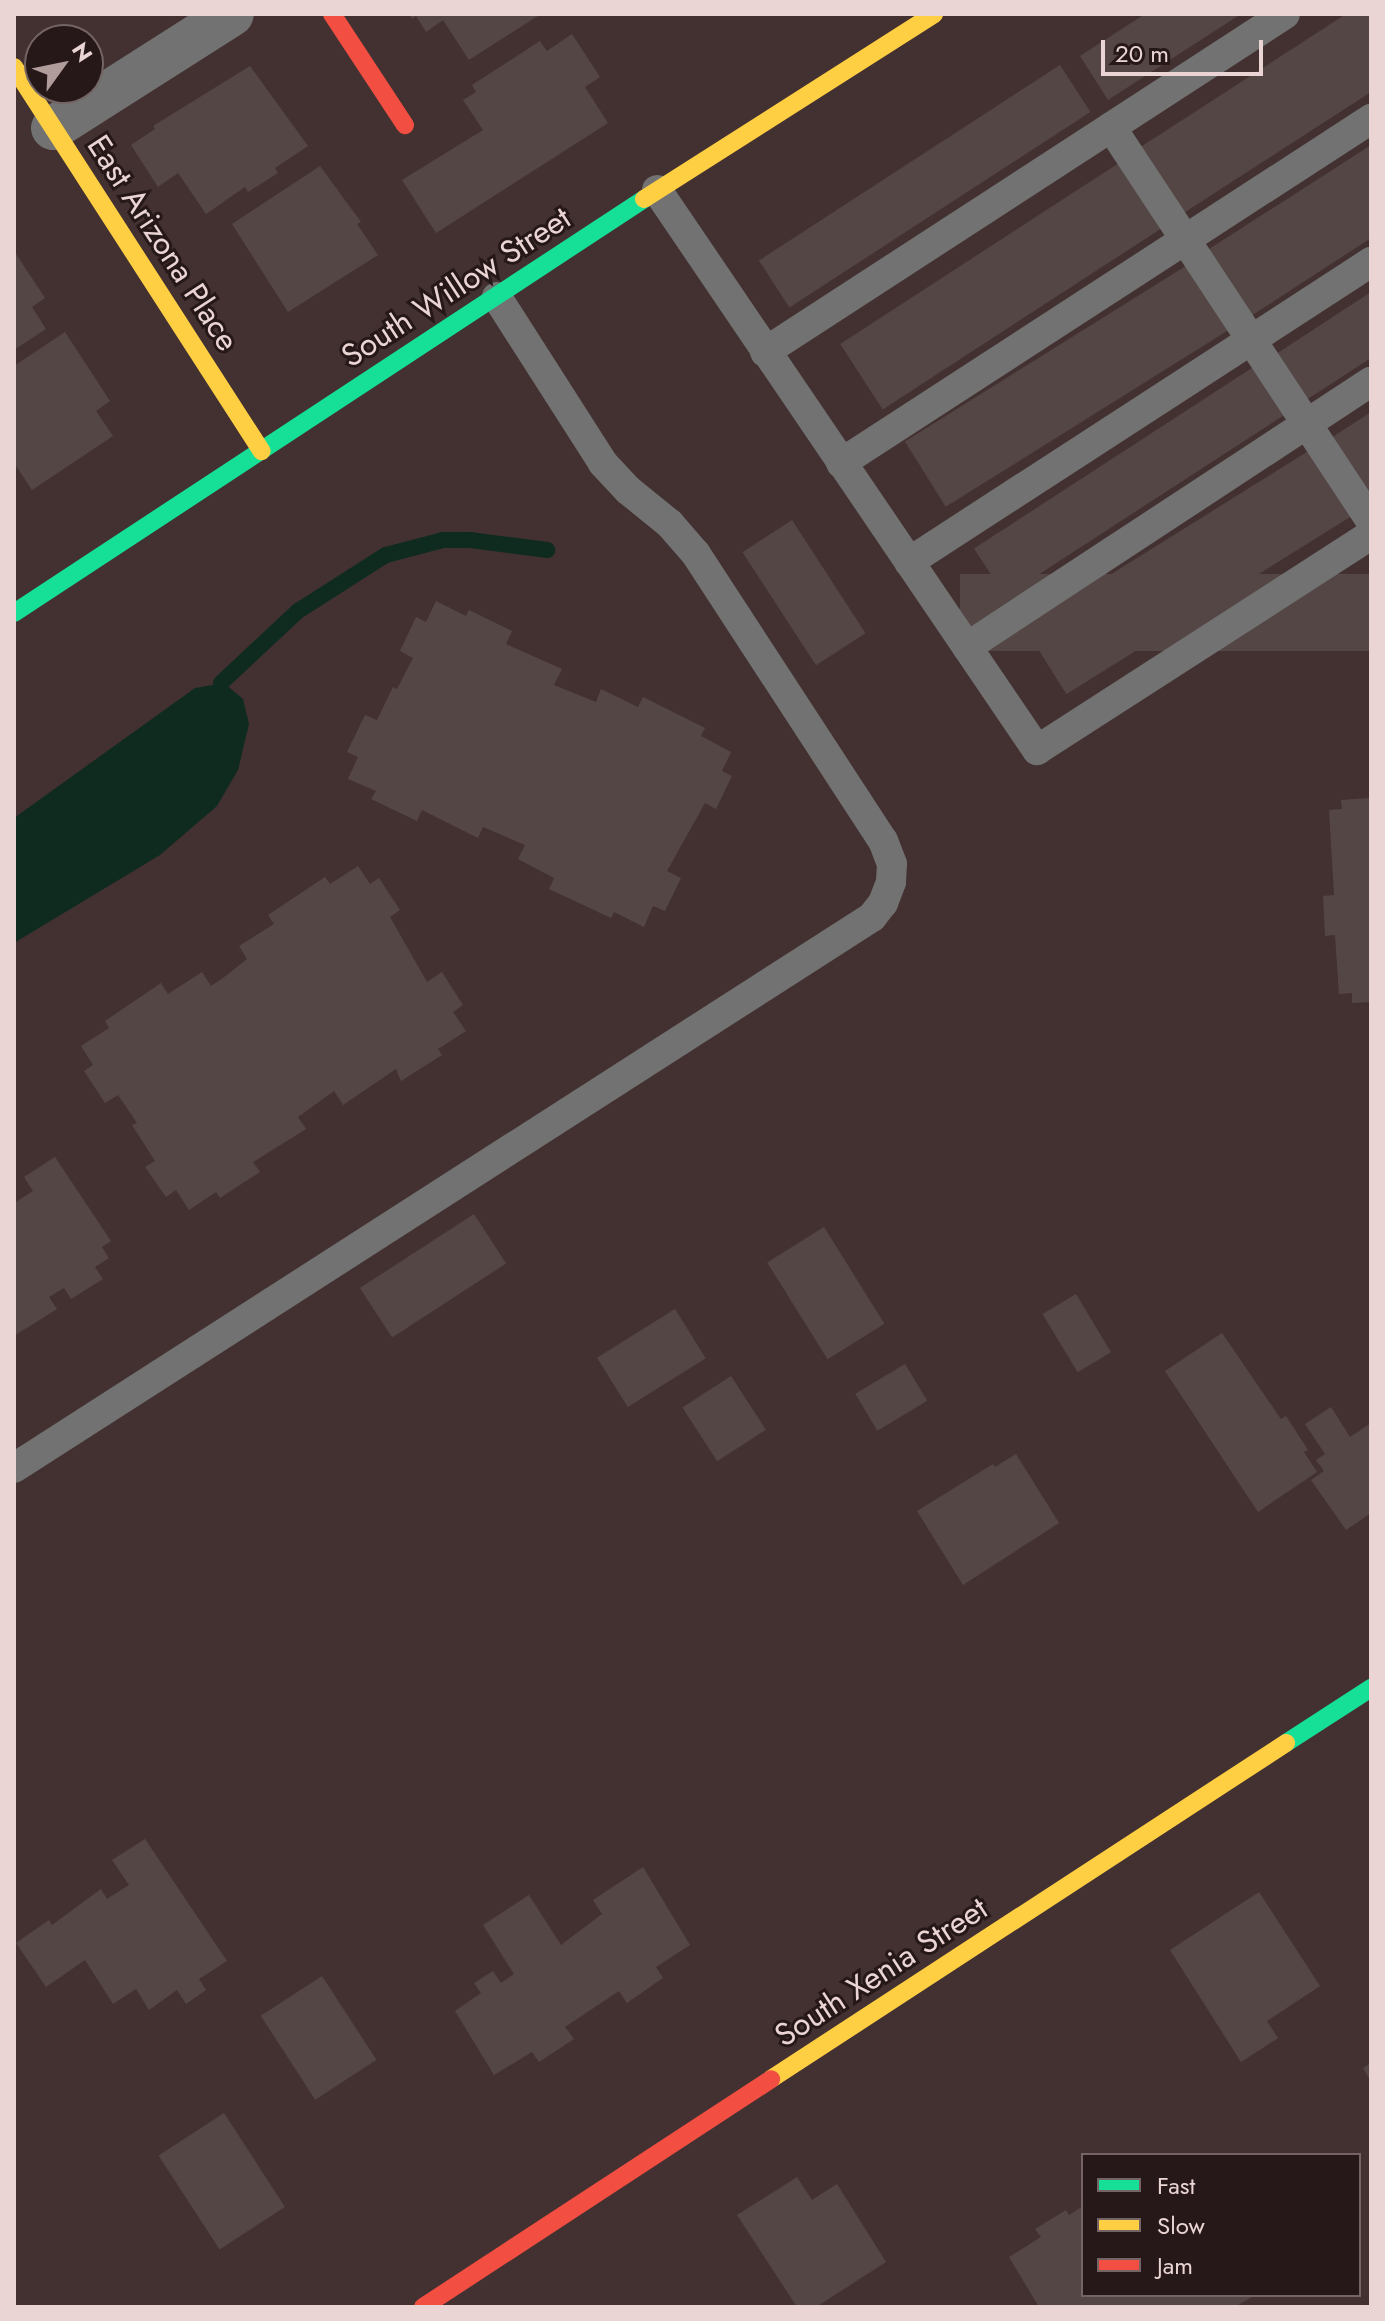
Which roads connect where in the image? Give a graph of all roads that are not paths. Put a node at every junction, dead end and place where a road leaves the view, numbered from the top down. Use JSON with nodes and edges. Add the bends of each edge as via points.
{"nodes":[{"id":1,"x":232,"y":14,"type":"edge"},
{"id":2,"x":332,"y":14,"type":"edge"},
{"id":3,"x":934,"y":14,"type":"edge"},
{"id":4,"x":1285,"y":14,"type":"edge"},
{"id":5,"x":14,"y":67,"type":"edge"},
{"id":6,"x":1371,"y":119,"type":"edge"},
{"id":7,"x":405,"y":125,"type":"dead end"},
{"id":8,"x":1111,"y":127,"type":"junction"},
{"id":9,"x":53,"y":128,"type":"junction"},
{"id":10,"x":657,"y":190,"type":"junction"},
{"id":11,"x":1185,"y":239,"type":"junction"},
{"id":12,"x":1371,"y":262,"type":"edge"},
{"id":13,"x":497,"y":297,"type":"junction"},
{"id":14,"x":1251,"y":340,"type":"junction"},
{"id":15,"x":765,"y":352,"type":"junction"},
{"id":16,"x":1371,"y":382,"type":"edge"},
{"id":17,"x":1306,"y":424,"type":"junction"},
{"id":18,"x":261,"y":451,"type":"junction"},
{"id":19,"x":841,"y":463,"type":"junction"},
{"id":20,"x":1371,"y":522,"type":"edge"},
{"id":21,"x":1371,"y":535,"type":"edge"},
{"id":22,"x":909,"y":562,"type":"junction"},
{"id":23,"x":14,"y":613,"type":"edge"},
{"id":24,"x":967,"y":647,"type":"junction"},
{"id":25,"x":14,"y":1468,"type":"edge"},
{"id":26,"x":1371,"y":1688,"type":"edge"},
{"id":27,"x":423,"y":2307,"type":"edge"}],
"edges":[{"from":1,"to":9,"type":"street"},
{"from":2,"to":7,"type":"street"},
{"from":3,"to":10,"type":"street","name":"South Willow Street"},
{"from":4,"to":8,"type":"lane"},
{"from":5,"to":9,"type":"street","name":"East Arizona Place"},
{"from":6,"to":11,"type":"lane"},
{"from":8,"to":11,"type":"lane"},
{"from":8,"to":15,"type":"lane"},
{"from":9,"to":18,"type":"street","name":"East Arizona Place"},
{"from":10,"to":13,"type":"street","name":"South Willow Street"},
{"from":10,"to":15,"type":"lane"},
{"from":11,"to":14,"type":"lane"},
{"from":11,"to":19,"type":"lane"},
{"from":12,"to":14,"type":"lane"},
{"from":13,"to":18,"type":"street","name":"South Willow Street"},
{"from":13,"to":25,"type":"lane","via":[[603,463],[696,554],[883,841],[892,864],[883,903],[872,917]]},
{"from":14,"to":17,"type":"lane"},
{"from":14,"to":22,"type":"lane"},
{"from":15,"to":19,"type":"lane"},
{"from":16,"to":17,"type":"lane"},
{"from":17,"to":20,"type":"lane"},
{"from":17,"to":24,"type":"lane"},
{"from":18,"to":23,"type":"street","name":"South Willow Street"},
{"from":19,"to":22,"type":"lane"},
{"from":21,"to":24,"type":"lane","via":[[1037,750]]},
{"from":22,"to":24,"type":"lane"},
{"from":26,"to":27,"type":"street","name":"South Xenia Street"}]}
